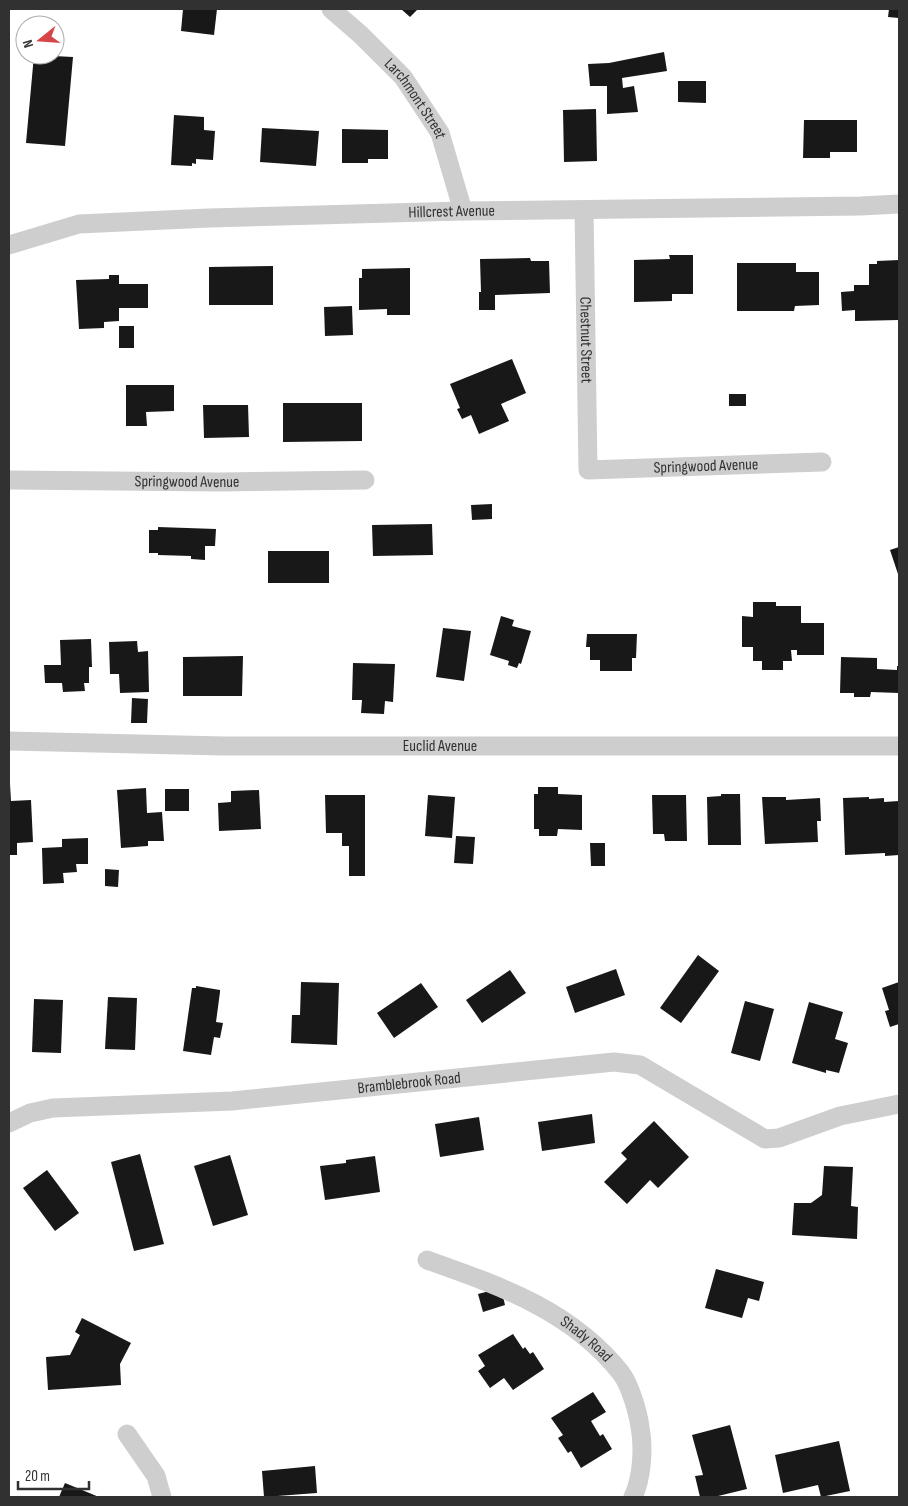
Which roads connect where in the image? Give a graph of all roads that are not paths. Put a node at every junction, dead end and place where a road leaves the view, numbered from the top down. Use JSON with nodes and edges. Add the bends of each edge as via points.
{"nodes":[{"id":1,"x":332,"y":9,"type":"edge"},
{"id":2,"x":899,"y":204,"type":"edge"},
{"id":3,"x":584,"y":210,"type":"junction"},
{"id":4,"x":463,"y":211,"type":"junction"},
{"id":5,"x":9,"y":245,"type":"edge"},
{"id":6,"x":822,"y":462,"type":"dead end"},
{"id":7,"x":588,"y":470,"type":"joint"},
{"id":8,"x":9,"y":480,"type":"edge"},
{"id":9,"x":364,"y":480,"type":"dead end"},
{"id":10,"x":9,"y":740,"type":"edge"},
{"id":11,"x":899,"y":746,"type":"edge"},
{"id":12,"x":899,"y":1104,"type":"edge"},
{"id":13,"x":9,"y":1123,"type":"edge"},
{"id":14,"x":427,"y":1260,"type":"dead end"},
{"id":15,"x":126,"y":1434,"type":"dead end"},
{"id":16,"x":162,"y":1497,"type":"edge"},
{"id":17,"x":632,"y":1497,"type":"edge"}],
"edges":[{"from":1,"to":4,"type":"street","name":"Larchmont Street","via":[[403,77],[440,133]]},
{"from":2,"to":3,"type":"street","name":"Hillcrest Avenue"},
{"from":3,"to":4,"type":"street","name":"Hillcrest Avenue"},
{"from":3,"to":7,"type":"street","name":"Chestnut Street"},
{"from":4,"to":5,"type":"street","name":"Hillcrest Avenue","via":[[79,224]]},
{"from":6,"to":7,"type":"street","name":"Springwood Avenue"},
{"from":8,"to":9,"type":"street","name":"Springwood Avenue"},
{"from":10,"to":11,"type":"street","name":"Euclid Avenue","via":[[224,746]]},
{"from":12,"to":13,"type":"street","name":"Bramblebrook Road","via":[[840,1116],[778,1138],[765,1139],[640,1065],[614,1062],[232,1101],[53,1108],[30,1113]]},
{"from":14,"to":17,"type":"street","name":"Shady Road","via":[[495,1284],[537,1304],[582,1333],[622,1374],[638,1411],[643,1441],[637,1488]]},
{"from":15,"to":16,"type":"street","via":[[156,1476]]}]}
